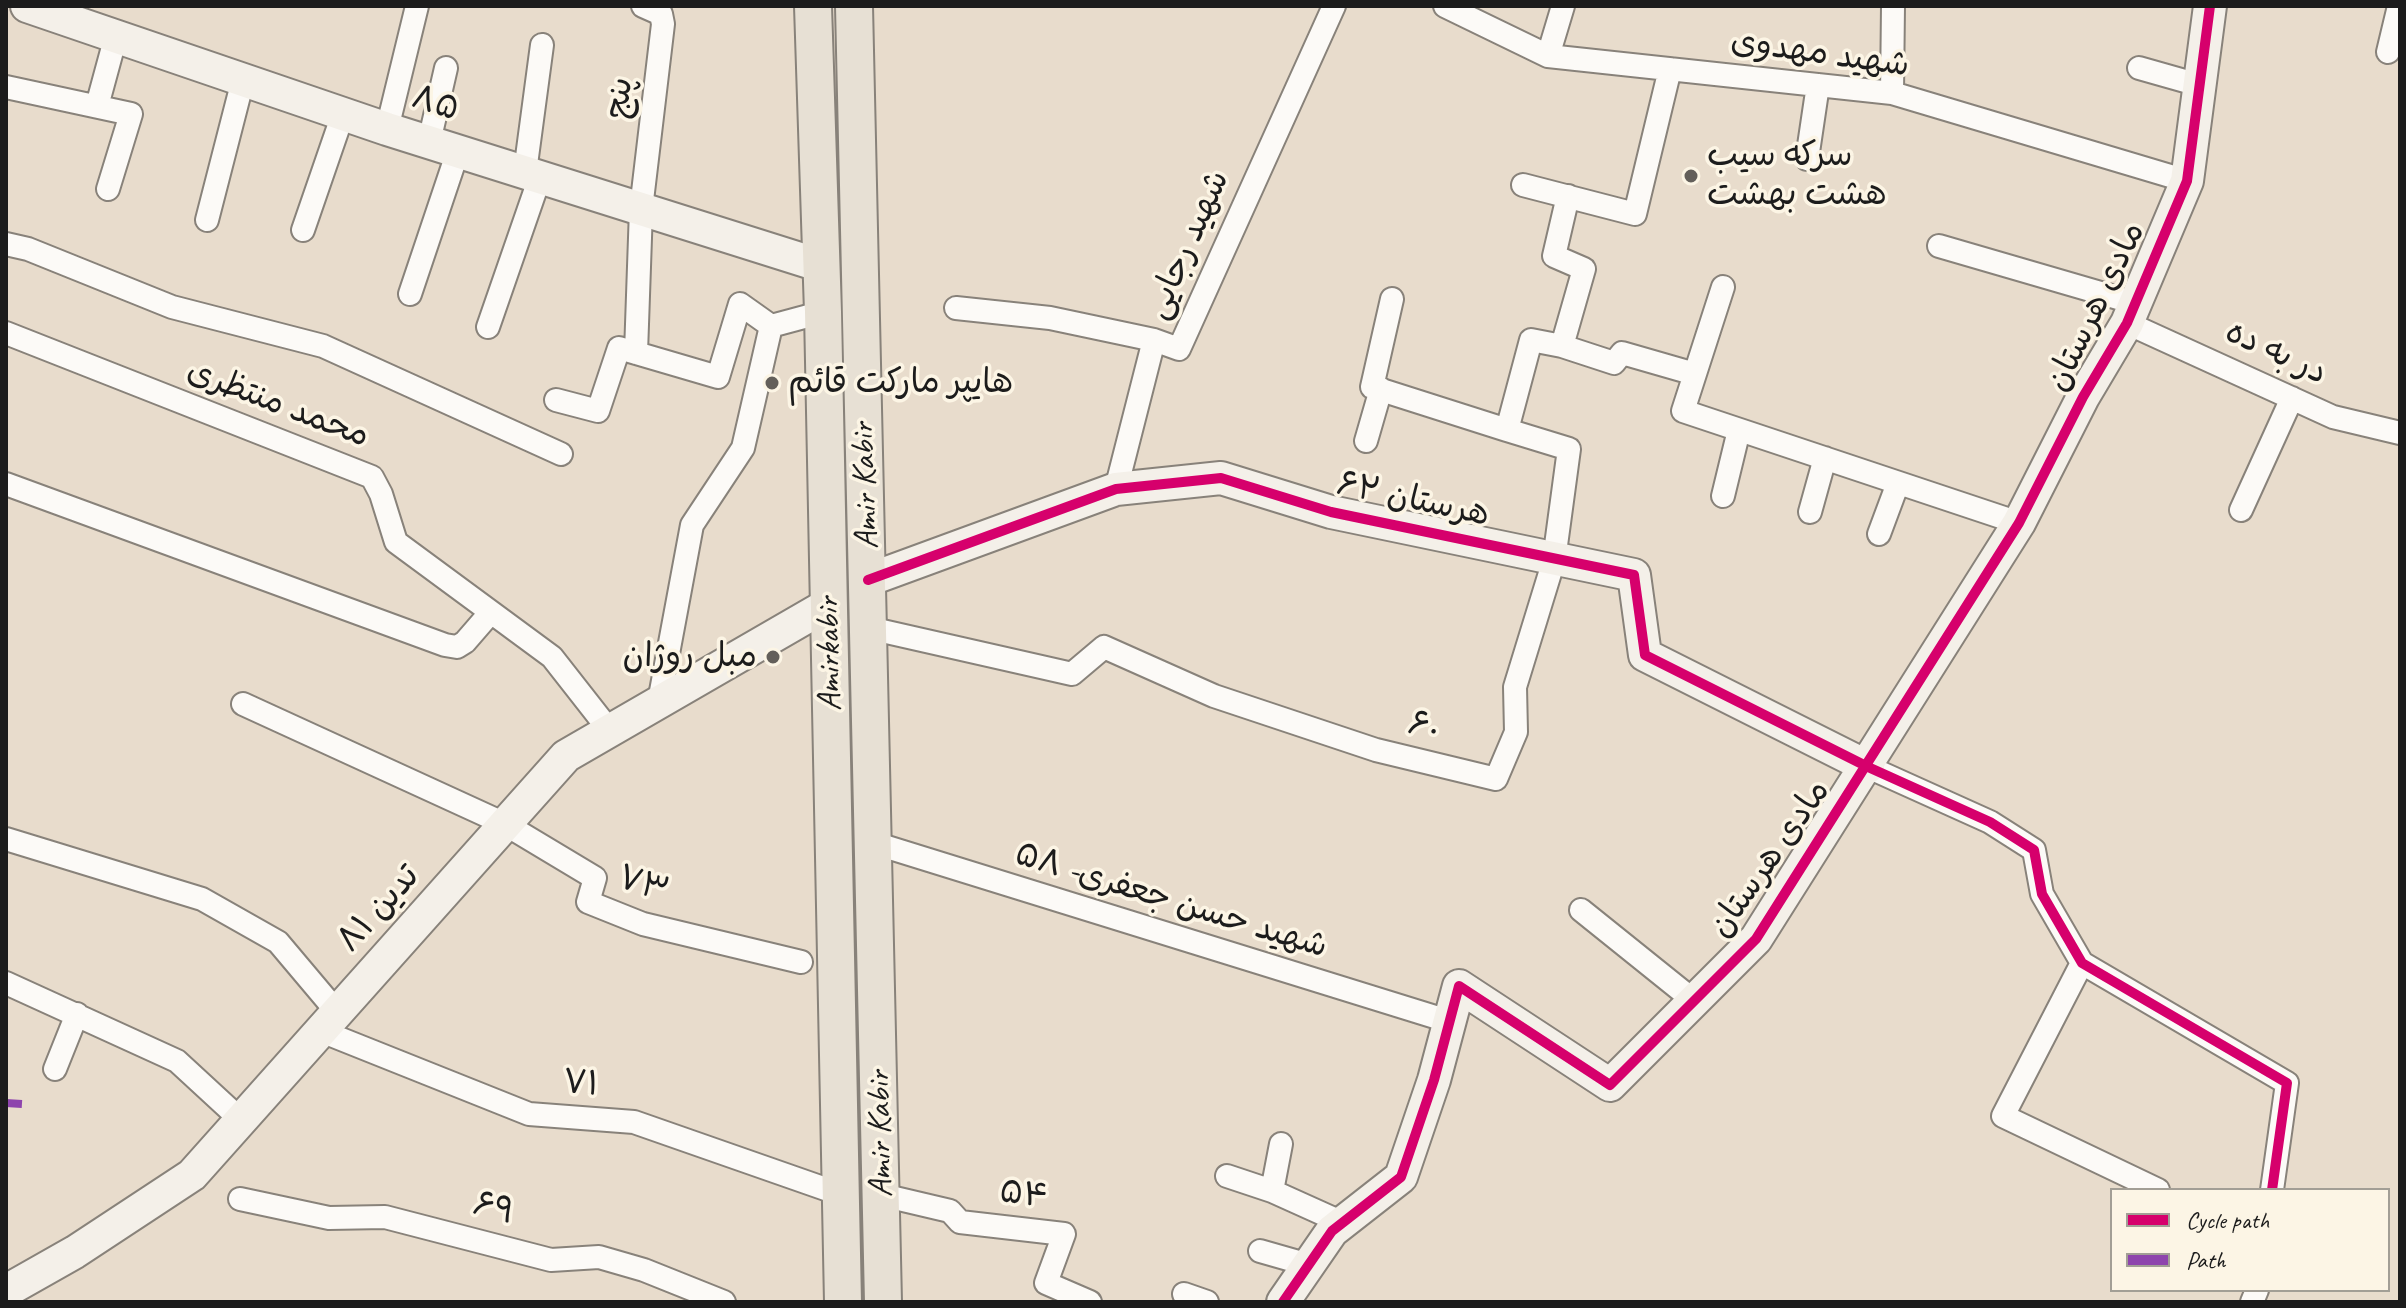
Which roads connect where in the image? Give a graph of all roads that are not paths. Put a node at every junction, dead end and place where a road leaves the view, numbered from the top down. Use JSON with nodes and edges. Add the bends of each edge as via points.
{"nodes":[{"id":1,"x":27,"y":6,"type":"edge"},
{"id":2,"x":417,"y":6,"type":"edge"},
{"id":3,"x":643,"y":6,"type":"edge"},
{"id":4,"x":813,"y":6,"type":"edge"},
{"id":5,"x":854,"y":6,"type":"edge"},
{"id":6,"x":1334,"y":6,"type":"edge"},
{"id":7,"x":1445,"y":6,"type":"edge"},
{"id":8,"x":1563,"y":6,"type":"edge"},
{"id":9,"x":1893,"y":6,"type":"edge"},
{"id":10,"x":2210,"y":6,"type":"edge"},
{"id":11,"x":2399,"y":6,"type":"edge"},
{"id":12,"x":116,"y":36,"type":"junction"},
{"id":13,"x":542,"y":45,"type":"dead end"},
{"id":14,"x":814,"y":52,"type":"junction"},
{"id":15,"x":2388,"y":52,"type":"dead end"},
{"id":16,"x":854,"y":54,"type":"junction"},
{"id":17,"x":1548,"y":56,"type":"junction"},
{"id":18,"x":446,"y":68,"type":"dead end"},
{"id":19,"x":2139,"y":68,"type":"dead end"},
{"id":20,"x":1670,"y":69,"type":"junction"},
{"id":21,"x":243,"y":80,"type":"junction"},
{"id":22,"x":1818,"y":85,"type":"junction"},
{"id":23,"x":2199,"y":85,"type":"junction"},
{"id":24,"x":6,"y":87,"type":"edge"},
{"id":25,"x":1892,"y":93,"type":"junction"},
{"id":26,"x":816,"y":102,"type":"junction"},
{"id":27,"x":855,"y":102,"type":"junction"},
{"id":28,"x":97,"y":106,"type":"junction"},
{"id":29,"x":343,"y":114,"type":"junction"},
{"id":30,"x":387,"y":129,"type":"junction"},
{"id":31,"x":443,"y":147,"type":"junction"},
{"id":32,"x":1807,"y":159,"type":"dead end"},
{"id":33,"x":532,"y":175,"type":"junction"},
{"id":34,"x":2187,"y":181,"type":"junction"},
{"id":35,"x":1523,"y":185,"type":"dead end"},
{"id":36,"x":108,"y":189,"type":"dead end"},
{"id":37,"x":1568,"y":196,"type":"junction"},
{"id":38,"x":641,"y":209,"type":"junction"},
{"id":39,"x":207,"y":220,"type":"dead end"},
{"id":40,"x":303,"y":230,"type":"dead end"},
{"id":41,"x":6,"y":244,"type":"edge"},
{"id":42,"x":1939,"y":246,"type":"dead end"},
{"id":43,"x":822,"y":266,"type":"junction"},
{"id":44,"x":1723,"y":287,"type":"dead end"},
{"id":45,"x":410,"y":294,"type":"dead end"},
{"id":46,"x":1392,"y":299,"type":"dead end"},
{"id":47,"x":956,"y":308,"type":"dead end"},
{"id":48,"x":823,"y":312,"type":"junction"},
{"id":49,"x":2131,"y":313,"type":"junction"},
{"id":50,"x":771,"y":326,"type":"junction"},
{"id":51,"x":488,"y":327,"type":"dead end"},
{"id":52,"x":6,"y":333,"type":"edge"},
{"id":53,"x":1154,"y":340,"type":"junction"},
{"id":54,"x":1562,"y":346,"type":"junction"},
{"id":55,"x":636,"y":353,"type":"junction"},
{"id":56,"x":1695,"y":374,"type":"junction"},
{"id":57,"x":1381,"y":389,"type":"junction"},
{"id":58,"x":2292,"y":398,"type":"junction"},
{"id":59,"x":556,"y":400,"type":"dead end"},
{"id":60,"x":1507,"y":430,"type":"junction"},
{"id":61,"x":1739,"y":430,"type":"junction"},
{"id":62,"x":2400,"y":433,"type":"edge"},
{"id":63,"x":1366,"y":441,"type":"dead end"},
{"id":64,"x":561,"y":454,"type":"dead end"},
{"id":65,"x":1825,"y":458,"type":"junction"},
{"id":66,"x":1898,"y":483,"type":"junction"},
{"id":67,"x":6,"y":484,"type":"edge"},
{"id":68,"x":1116,"y":489,"type":"junction"},
{"id":69,"x":1723,"y":496,"type":"dead end"},
{"id":70,"x":2241,"y":510,"type":"dead end"},
{"id":71,"x":1810,"y":512,"type":"dead end"},
{"id":72,"x":2019,"y":523,"type":"junction"},
{"id":73,"x":1879,"y":534,"type":"dead end"},
{"id":74,"x":1554,"y":560,"type":"junction"},
{"id":75,"x":868,"y":580,"type":"junction"},
{"id":76,"x":829,"y":604,"type":"junction"},
{"id":77,"x":491,"y":612,"type":"junction"},
{"id":78,"x":869,"y":628,"type":"junction"},
{"id":79,"x":659,"y":702,"type":"junction"},
{"id":80,"x":243,"y":704,"type":"dead end"},
{"id":81,"x":610,"y":731,"type":"junction"},
{"id":82,"x":1868,"y":767,"type":"junction"},
{"id":83,"x":505,"y":824,"type":"junction"},
{"id":84,"x":6,"y":839,"type":"edge"},
{"id":85,"x":874,"y":843,"type":"junction"},
{"id":86,"x":1581,"y":910,"type":"dead end"},
{"id":87,"x":801,"y":962,"type":"dead end"},
{"id":88,"x":2082,"y":963,"type":"junction"},
{"id":89,"x":6,"y":983,"type":"edge"},
{"id":90,"x":1693,"y":1000,"type":"junction"},
{"id":91,"x":77,"y":1014,"type":"junction"},
{"id":92,"x":329,"y":1021,"type":"junction"},
{"id":93,"x":1448,"y":1021,"type":"junction"},
{"id":94,"x":55,"y":1069,"type":"dead end"},
{"id":95,"x":241,"y":1120,"type":"junction"},
{"id":96,"x":1281,"y":1144,"type":"dead end"},
{"id":97,"x":1227,"y":1176,"type":"dead end"},
{"id":98,"x":2154,"y":1188,"type":"edge"},
{"id":99,"x":2272,"y":1188,"type":"edge"},
{"id":100,"x":1272,"y":1191,"type":"junction"},
{"id":101,"x":840,"y":1194,"type":"junction"},
{"id":102,"x":882,"y":1195,"type":"junction"},
{"id":103,"x":240,"y":1199,"type":"dead end"},
{"id":104,"x":1343,"y":1223,"type":"junction"},
{"id":105,"x":1260,"y":1251,"type":"dead end"},
{"id":106,"x":1309,"y":1265,"type":"junction"},
{"id":107,"x":6,"y":1291,"type":"edge"},
{"id":108,"x":1184,"y":1294,"type":"dead end"},
{"id":109,"x":724,"y":1302,"type":"edge"},
{"id":110,"x":843,"y":1302,"type":"edge"},
{"id":111,"x":883,"y":1302,"type":"edge"},
{"id":112,"x":1090,"y":1302,"type":"edge"},
{"id":113,"x":1207,"y":1302,"type":"edge"},
{"id":114,"x":1283,"y":1302,"type":"edge"}],
"edges":[{"from":1,"to":12,"type":"street","name":"۸۵"},
{"from":2,"to":30,"type":"street"},
{"from":3,"to":38,"type":"street","name":"پنج","via":[[661,14],[663,24]]},
{"from":4,"to":14,"type":"main road","name":"Amirkabir"},
{"from":5,"to":16,"type":"main road","name":"Amir Kabir"},
{"from":6,"to":53,"type":"street","name":"شهید رجایی","via":[[1179,349]]},
{"from":7,"to":17,"type":"street","name":"شهید مهدوی"},
{"from":8,"to":17,"type":"street"},
{"from":9,"to":25,"type":"street"},
{"from":10,"to":23,"type":"street","name":"مادی هرستان"},
{"from":11,"to":15,"type":"street"},
{"from":12,"to":21,"type":"street","name":"۸۵"},
{"from":12,"to":28,"type":"street"},
{"from":13,"to":33,"type":"street"},
{"from":14,"to":16,"type":"main road"},
{"from":14,"to":26,"type":"main road","name":"Amirkabir"},
{"from":16,"to":27,"type":"main road","name":"Amir Kabir"},
{"from":17,"to":20,"type":"street","name":"شهید مهدوی"},
{"from":18,"to":31,"type":"street"},
{"from":19,"to":23,"type":"street"},
{"from":20,"to":22,"type":"street","name":"شهید مهدوی"},
{"from":20,"to":37,"type":"street","via":[[1635,214]]},
{"from":21,"to":29,"type":"street","name":"۸۵"},
{"from":21,"to":39,"type":"street"},
{"from":22,"to":25,"type":"street","name":"شهید مهدوی"},
{"from":22,"to":32,"type":"street"},
{"from":23,"to":34,"type":"street","name":"مادی هرستان"},
{"from":24,"to":28,"type":"street"},
{"from":25,"to":34,"type":"street","name":"شهید مهدوی"},
{"from":26,"to":27,"type":"main road"},
{"from":26,"to":43,"type":"main road","name":"Amirkabir"},
{"from":27,"to":75,"type":"main road","name":"Amir Kabir"},
{"from":28,"to":36,"type":"street","via":[[131,114]]},
{"from":29,"to":30,"type":"street","name":"۸۵"},
{"from":29,"to":40,"type":"street"},
{"from":30,"to":31,"type":"street","name":"۸۵"},
{"from":31,"to":33,"type":"street","name":"۸۵"},
{"from":31,"to":45,"type":"street"},
{"from":33,"to":38,"type":"street","name":"۸۵"},
{"from":33,"to":51,"type":"street"},
{"from":34,"to":49,"type":"street","name":"مادی هرستان"},
{"from":35,"to":37,"type":"street"},
{"from":37,"to":54,"type":"street","via":[[1554,256],[1584,269]]},
{"from":38,"to":43,"type":"street","name":"۸۵"},
{"from":38,"to":55,"type":"street"},
{"from":41,"to":64,"type":"street","via":[[172,307],[323,346]]},
{"from":42,"to":49,"type":"street","name":"در به ده"},
{"from":43,"to":48,"type":"main road","name":"Amirkabir"},
{"from":44,"to":56,"type":"street"},
{"from":46,"to":57,"type":"street","via":[[1372,387]]},
{"from":47,"to":53,"type":"street","via":[[1050,318]]},
{"from":48,"to":50,"type":"street"},
{"from":48,"to":76,"type":"main road","name":"Amirkabir"},
{"from":49,"to":58,"type":"street","name":"در به ده"},
{"from":49,"to":72,"type":"street","name":"مادی هرستان"},
{"from":50,"to":55,"type":"street","via":[[740,304],[718,377]]},
{"from":50,"to":79,"type":"street","via":[[743,448],[692,525]]},
{"from":52,"to":77,"type":"street","name":"محمد منتظری","via":[[372,477],[396,542]]},
{"from":53,"to":68,"type":"street","name":"شهید رجایی"},
{"from":54,"to":56,"type":"street","via":[[1614,363],[1622,353]]},
{"from":54,"to":60,"type":"street","via":[[1531,340]]},
{"from":55,"to":59,"type":"street","via":[[619,348],[598,411]]},
{"from":56,"to":61,"type":"street","via":[[1683,411]]},
{"from":57,"to":60,"type":"street"},
{"from":57,"to":63,"type":"street"},
{"from":58,"to":62,"type":"street","name":"در به ده","via":[[2333,417]]},
{"from":58,"to":70,"type":"street"},
{"from":60,"to":74,"type":"street","name":"۶۰","via":[[1569,449]]},
{"from":61,"to":65,"type":"street"},
{"from":61,"to":69,"type":"street"},
{"from":65,"to":66,"type":"street"},
{"from":65,"to":71,"type":"street"},
{"from":66,"to":72,"type":"street"},
{"from":66,"to":73,"type":"street"},
{"from":67,"to":77,"type":"street","via":[[445,645],[465,642]]},
{"from":68,"to":74,"type":"street","name":"هرستان ۶۲","via":[[1221,478],[1331,512]]},
{"from":68,"to":75,"type":"street","name":"هرستان ۶۲"},
{"from":72,"to":82,"type":"street","name":"مادی هرستان"},
{"from":74,"to":78,"type":"street","name":"۶۰","via":[[1515,687],[1516,732],[1496,779],[1376,750],[1214,696],[1104,647],[1072,674]]},
{"from":74,"to":82,"type":"street","name":"هرستان ۶۲","via":[[1634,575],[1645,655]]},
{"from":75,"to":78,"type":"main road","name":"Amir Kabir"},
{"from":76,"to":79,"type":"street","name":"تدین ۸۱"},
{"from":76,"to":101,"type":"main road","name":"Amirkabir"},
{"from":77,"to":81,"type":"street","name":"محمد منتظری","via":[[552,657]]},
{"from":78,"to":85,"type":"main road","name":"Amir Kabir"},
{"from":79,"to":81,"type":"street","name":"تدین ۸۱"},
{"from":80,"to":83,"type":"street"},
{"from":81,"to":83,"type":"street","name":"تدین ۸۱","via":[[566,756]]},
{"from":82,"to":88,"type":"street","via":[[1990,822],[2034,850],[2042,894]]},
{"from":82,"to":90,"type":"street","name":"مادی هرستان","via":[[1756,939]]},
{"from":83,"to":87,"type":"street","name":"۷۳","via":[[595,878],[588,902],[643,924]]},
{"from":83,"to":92,"type":"street","name":"تدین ۸۱"},
{"from":84,"to":92,"type":"street","name":"۷۱","via":[[202,899],[278,942]]},
{"from":85,"to":93,"type":"street","name":"شهید حسن جعفری- ۵۸"},
{"from":85,"to":102,"type":"main road","name":"Amir Kabir"},
{"from":86,"to":90,"type":"street"},
{"from":88,"to":98,"type":"street","via":[[2003,1116]]},
{"from":88,"to":99,"type":"street","via":[[2287,1083]]},
{"from":89,"to":91,"type":"street"},
{"from":90,"to":93,"type":"street","name":"مادی هرستان","via":[[1610,1085],[1459,986]]},
{"from":91,"to":94,"type":"street"},
{"from":91,"to":95,"type":"street","via":[[177,1061]]},
{"from":92,"to":95,"type":"street","name":"تدین ۸۱"},
{"from":92,"to":101,"type":"street","name":"۷۱","via":[[529,1114],[634,1122]]},
{"from":93,"to":104,"type":"street","name":"مادی هرستان","via":[[1401,1177]]},
{"from":95,"to":107,"type":"street","name":"تدین ۸۱","via":[[192,1175]]},
{"from":96,"to":100,"type":"street"},
{"from":97,"to":100,"type":"street"},
{"from":100,"to":104,"type":"street"},
{"from":101,"to":110,"type":"main road","name":"Amirkabir"},
{"from":102,"to":111,"type":"main road","name":"Amir Kabir"},
{"from":102,"to":112,"type":"street","name":"۵۴","via":[[950,1211],[960,1222],[1064,1234],[1046,1283]]},
{"from":103,"to":109,"type":"street","name":"۶۹","via":[[329,1218],[385,1217],[551,1260],[599,1257]]},
{"from":104,"to":106,"type":"street","name":"مادی هرستان"},
{"from":105,"to":106,"type":"street"},
{"from":106,"to":114,"type":"street","name":"مادی هرستان"},
{"from":108,"to":113,"type":"street"}]}
